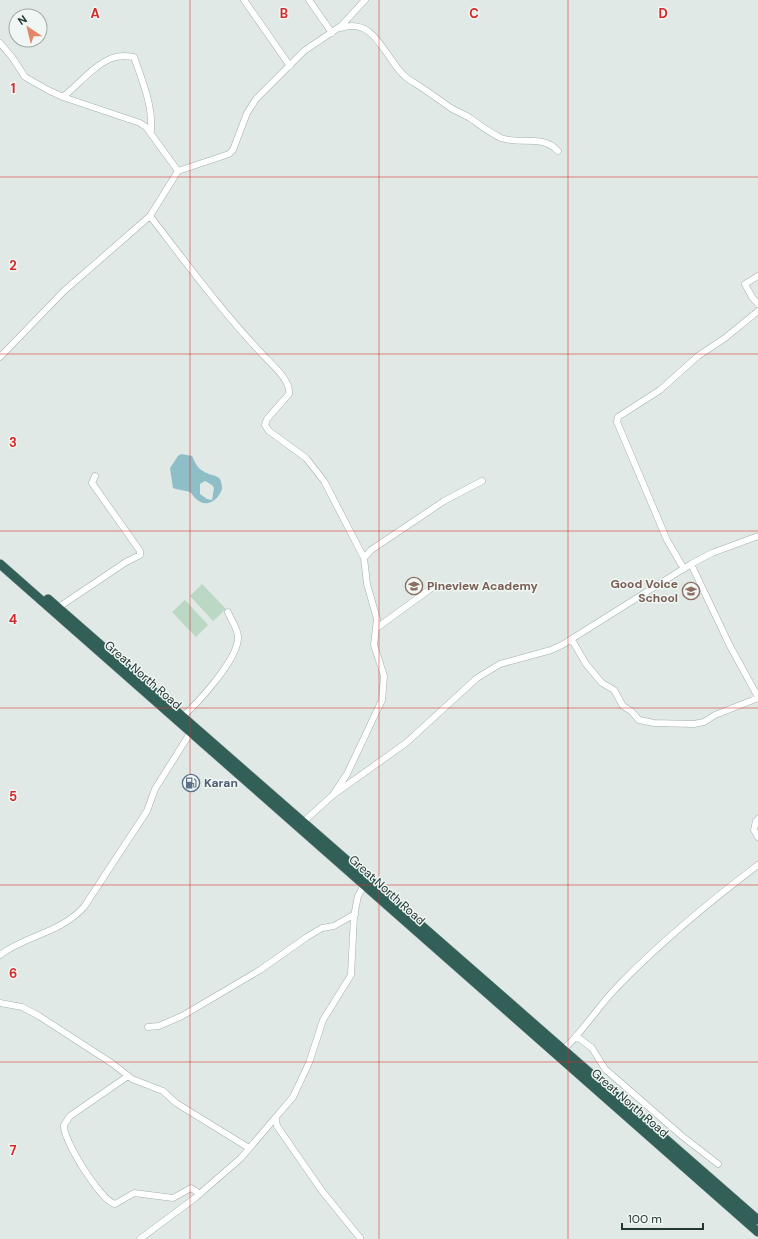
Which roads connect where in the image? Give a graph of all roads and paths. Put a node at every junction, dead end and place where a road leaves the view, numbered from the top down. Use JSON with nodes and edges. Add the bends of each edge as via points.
{"nodes":[{"id":1,"x":244,"y":0,"type":"edge"},
{"id":2,"x":309,"y":0,"type":"edge"},
{"id":3,"x":365,"y":0,"type":"edge"},
{"id":4,"x":335,"y":31,"type":"junction"},
{"id":5,"x":0,"y":43,"type":"edge"},
{"id":6,"x":290,"y":66,"type":"junction"},
{"id":7,"x":63,"y":97,"type":"junction"},
{"id":8,"x":151,"y":130,"type":"junction"},
{"id":9,"x":558,"y":151,"type":"dead end"},
{"id":10,"x":178,"y":171,"type":"junction"},
{"id":11,"x":150,"y":216,"type":"junction"},
{"id":12,"x":758,"y":276,"type":"edge"},
{"id":13,"x":758,"y":304,"type":"edge"},
{"id":14,"x":758,"y":310,"type":"edge"},
{"id":15,"x":0,"y":357,"type":"edge"},
{"id":16,"x":95,"y":476,"type":"dead end"},
{"id":17,"x":482,"y":481,"type":"dead end"},
{"id":18,"x":758,"y":536,"type":"edge"},
{"id":19,"x":0,"y":557,"type":"edge"},
{"id":20,"x":364,"y":558,"type":"junction"},
{"id":21,"x":0,"y":564,"type":"edge"},
{"id":22,"x":691,"y":564,"type":"junction"},
{"id":23,"x":684,"y":569,"type":"junction"},
{"id":24,"x":434,"y":587,"type":"dead end"},
{"id":25,"x":55,"y":610,"type":"junction"},
{"id":26,"x":228,"y":612,"type":"dead end"},
{"id":27,"x":378,"y":627,"type":"junction"},
{"id":28,"x":572,"y":640,"type":"junction"},
{"id":29,"x":758,"y":697,"type":"edge"},
{"id":30,"x":180,"y":719,"type":"junction"},
{"id":31,"x":192,"y":730,"type":"junction"},
{"id":32,"x":333,"y":795,"type":"junction"},
{"id":33,"x":758,"y":819,"type":"edge"},
{"id":34,"x":300,"y":824,"type":"junction"},
{"id":35,"x":758,"y":837,"type":"edge"},
{"id":36,"x":758,"y":865,"type":"edge"},
{"id":37,"x":365,"y":882,"type":"junction"},
{"id":38,"x":355,"y":914,"type":"junction"},
{"id":39,"x":11,"y":947,"type":"junction"},
{"id":40,"x":0,"y":948,"type":"edge"},
{"id":41,"x":0,"y":956,"type":"edge"},
{"id":42,"x":0,"y":1003,"type":"edge"},
{"id":43,"x":148,"y":1027,"type":"dead end"},
{"id":44,"x":576,"y":1036,"type":"junction"},
{"id":45,"x":560,"y":1052,"type":"junction"},
{"id":46,"x":128,"y":1076,"type":"junction"},
{"id":47,"x":276,"y":1119,"type":"junction"},
{"id":48,"x":249,"y":1148,"type":"junction"},
{"id":49,"x":718,"y":1164,"type":"dead end"},
{"id":50,"x":200,"y":1194,"type":"junction"},
{"id":51,"x":758,"y":1220,"type":"edge"},
{"id":52,"x":758,"y":1232,"type":"edge"},
{"id":53,"x":360,"y":1238,"type":"edge"},
{"id":54,"x":140,"y":1239,"type":"edge"}],
"edges":[{"from":1,"to":6,"type":"street"},
{"from":2,"to":4,"type":"street"},
{"from":3,"to":4,"type":"street"},
{"from":4,"to":6,"type":"street","via":[[304,51]]},
{"from":4,"to":9,"type":"street","via":[[356,26],[368,30],[405,78],[452,108],[499,137],[540,141],[554,146]]},
{"from":5,"to":7,"type":"street","via":[[25,76]]},
{"from":6,"to":10,"type":"street","via":[[253,104],[229,154]]},
{"from":7,"to":8,"type":"street","via":[[140,123]]},
{"from":7,"to":8,"type":"street","via":[[112,58],[134,57],[152,119]]},
{"from":8,"to":10,"type":"street"},
{"from":10,"to":11,"type":"street"},
{"from":11,"to":15,"type":"street","via":[[64,291]]},
{"from":11,"to":20,"type":"street","via":[[229,318],[276,368],[289,386],[289,394],[265,425],[269,431],[306,458],[324,481]]},
{"from":12,"to":13,"type":"street","via":[[745,284]]},
{"from":14,"to":23,"type":"street","via":[[725,338],[698,356],[660,390],[618,417],[617,422],[668,540]]},
{"from":16,"to":25,"type":"street","via":[[92,483],[140,551],[140,555]]},
{"from":17,"to":20,"type":"street","via":[[444,500],[371,550]]},
{"from":18,"to":22,"type":"street","via":[[712,553]]},
{"from":19,"to":25,"type":"highway","name":"Great North Road"},
{"from":20,"to":27,"type":"street","via":[[367,584]]},
{"from":21,"to":25,"type":"highway","name":"Great North Road"},
{"from":22,"to":23,"type":"street"},
{"from":22,"to":29,"type":"street","via":[[730,646]]},
{"from":23,"to":28,"type":"street"},
{"from":24,"to":27,"type":"street"},
{"from":25,"to":30,"type":"highway","name":"Great North Road"},
{"from":26,"to":30,"type":"street","via":[[238,635],[235,648],[220,676]]},
{"from":27,"to":32,"type":"street","via":[[374,645],[383,671],[382,700],[347,774]]},
{"from":28,"to":29,"type":"street","via":[[586,664],[602,683],[614,690],[623,706],[639,720],[694,724],[704,722]]},
{"from":28,"to":32,"type":"street","via":[[551,650],[511,660],[477,678],[406,743]]},
{"from":30,"to":31,"type":"highway","name":"Great North Road"},
{"from":31,"to":34,"type":"highway","name":"Great North Road"},
{"from":31,"to":39,"type":"street","via":[[155,789],[148,811],[84,907],[78,914],[57,927]]},
{"from":32,"to":34,"type":"street"},
{"from":33,"to":35,"type":"street","via":[[754,830]]},
{"from":34,"to":37,"type":"highway","name":"Great North Road"},
{"from":36,"to":44,"type":"street","via":[[682,925],[647,957],[617,986]]},
{"from":37,"to":38,"type":"street","via":[[358,896]]},
{"from":37,"to":45,"type":"highway","name":"Great North Road"},
{"from":38,"to":43,"type":"street","via":[[334,926],[322,928],[260,970],[182,1016],[159,1026]]},
{"from":38,"to":47,"type":"street","via":[[350,980],[323,1020],[296,1092]]},
{"from":39,"to":40,"type":"street"},
{"from":39,"to":41,"type":"street"},
{"from":42,"to":46,"type":"street","via":[[30,1010]]},
{"from":44,"to":45,"type":"street"},
{"from":44,"to":49,"type":"street","via":[[592,1048],[605,1068]]},
{"from":45,"to":51,"type":"highway","name":"Great North Road"},
{"from":45,"to":52,"type":"highway","name":"Great North Road"},
{"from":46,"to":48,"type":"street","via":[[163,1091],[176,1103]]},
{"from":46,"to":50,"type":"street","via":[[70,1116],[64,1125],[65,1134],[89,1179],[107,1200],[115,1204],[134,1194],[169,1199],[191,1188]]},
{"from":47,"to":48,"type":"street"},
{"from":47,"to":53,"type":"street","via":[[277,1126],[322,1191]]},
{"from":48,"to":50,"type":"street"},
{"from":50,"to":54,"type":"street"}]}
